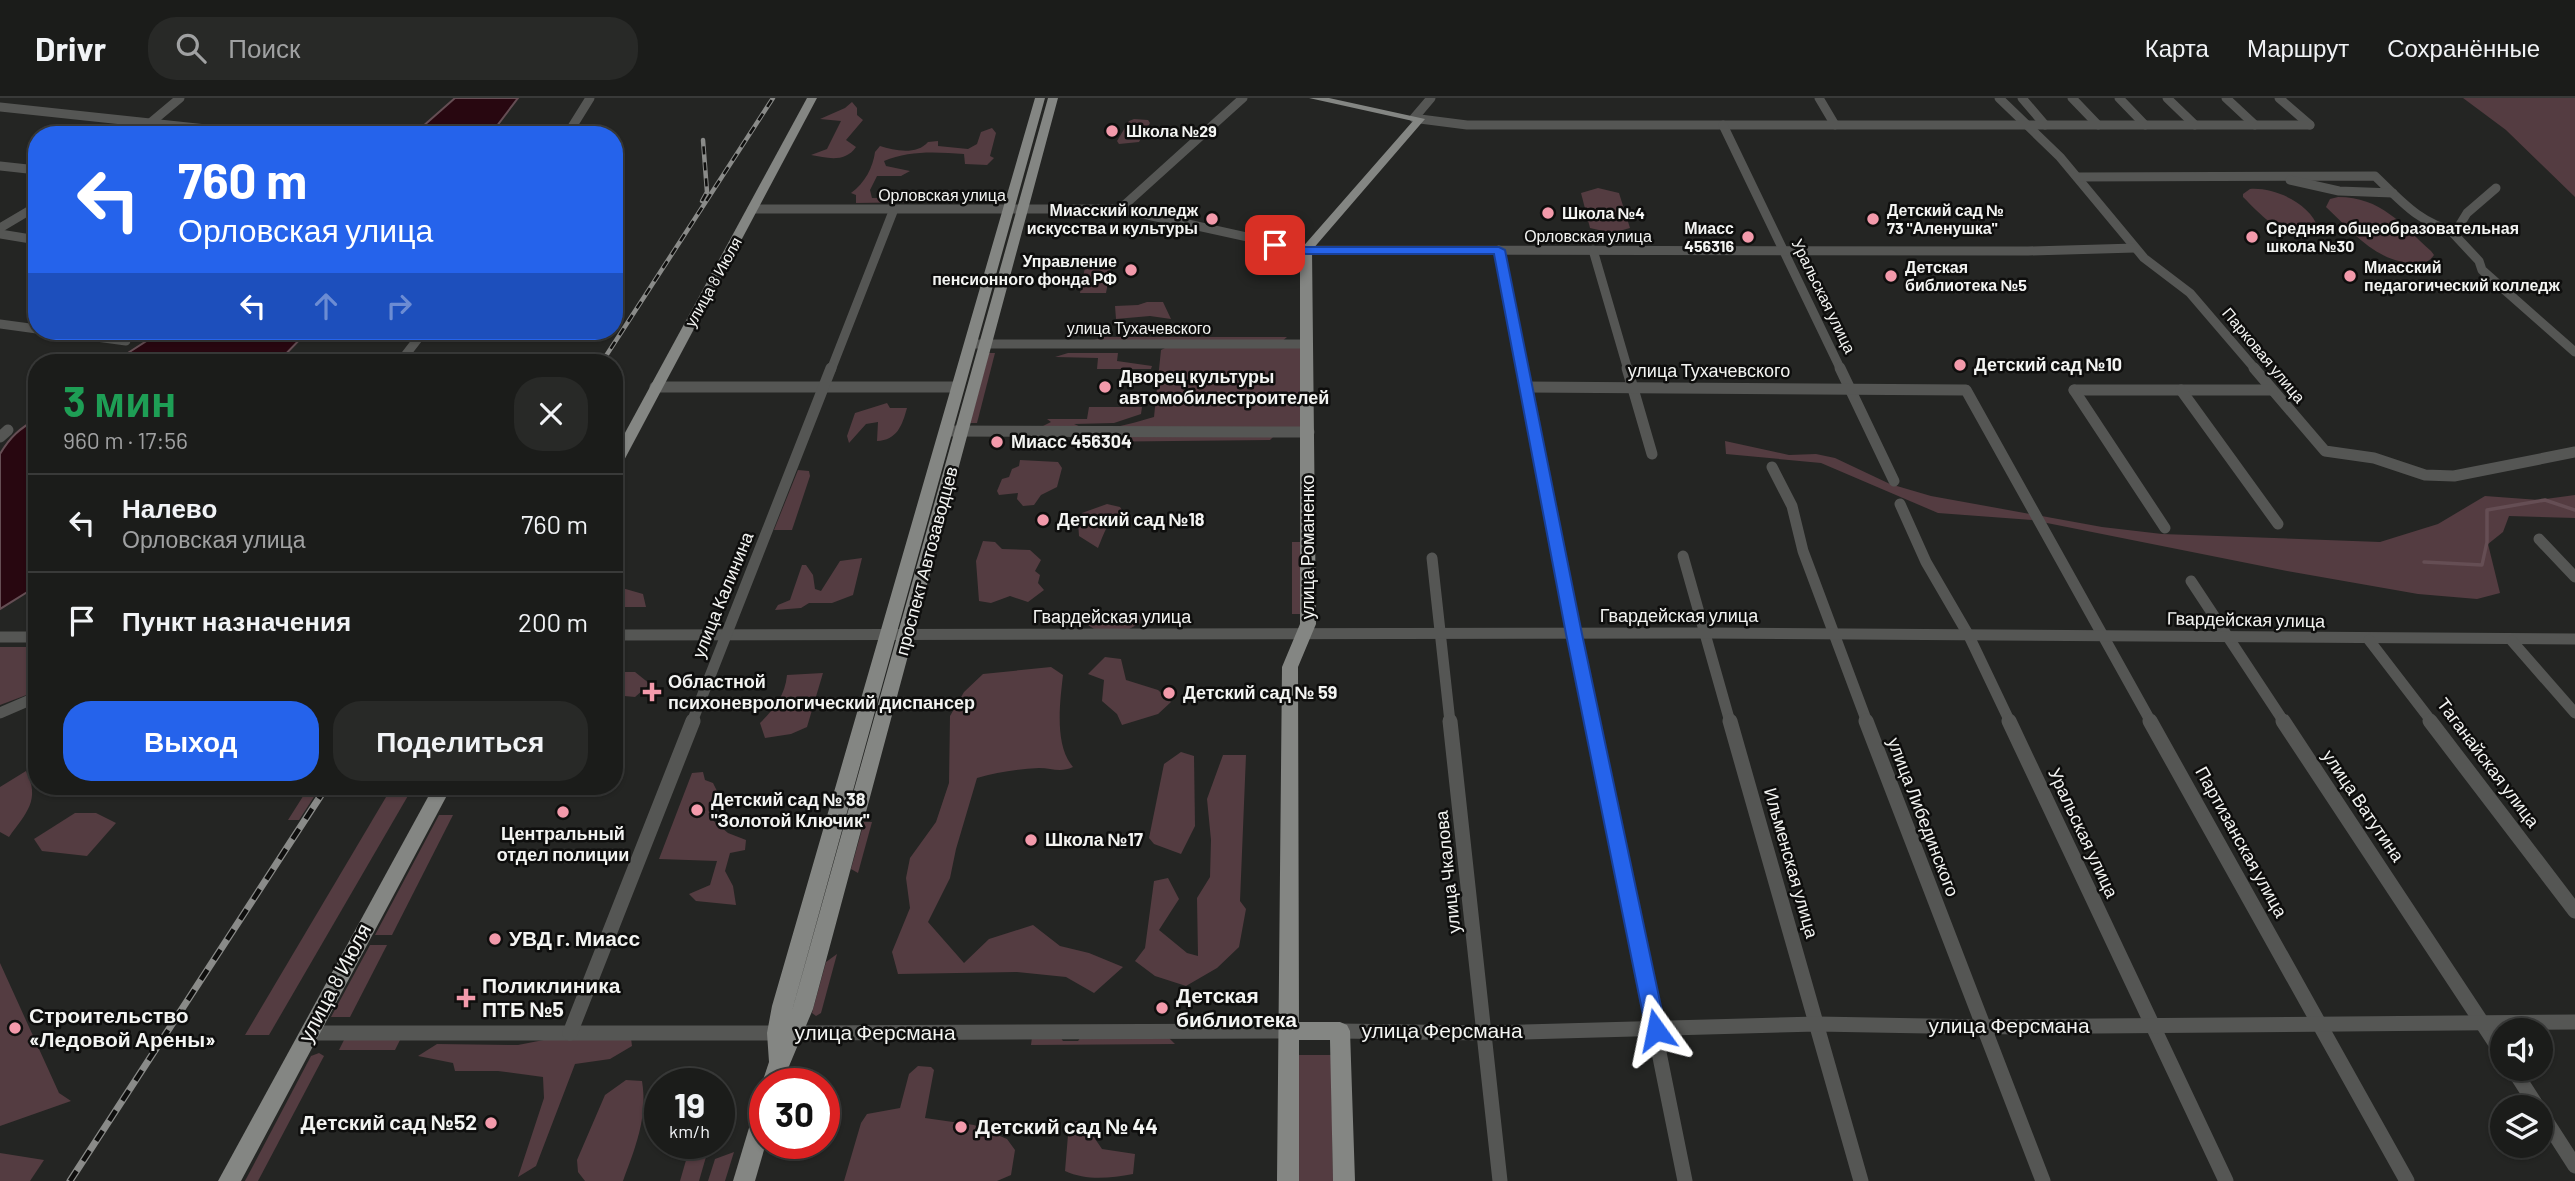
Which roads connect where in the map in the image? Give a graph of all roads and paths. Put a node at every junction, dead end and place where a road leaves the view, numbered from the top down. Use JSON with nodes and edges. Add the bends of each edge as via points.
{"nodes":[{"id":1,"x":180,"y":98,"type":"edge"},
{"id":2,"x":590,"y":98,"type":"edge"},
{"id":3,"x":812,"y":98,"type":"edge"},
{"id":4,"x":1040,"y":98,"type":"edge"},
{"id":5,"x":1053,"y":98,"type":"edge"},
{"id":6,"x":1243,"y":98,"type":"edge"},
{"id":7,"x":1314,"y":98,"type":"edge"},
{"id":8,"x":1431,"y":98,"type":"edge"},
{"id":9,"x":1819,"y":98,"type":"edge"},
{"id":10,"x":2072,"y":98,"type":"edge"},
{"id":11,"x":2119,"y":98,"type":"edge"},
{"id":12,"x":2167,"y":98,"type":"edge"},
{"id":13,"x":2226,"y":98,"type":"edge"},
{"id":14,"x":2279,"y":98,"type":"edge"},
{"id":15,"x":2001,"y":100,"type":"edge"},
{"id":16,"x":2024,"y":100,"type":"edge"},
{"id":17,"x":0,"y":107,"type":"edge"},
{"id":18,"x":1417,"y":119,"type":"junction"},
{"id":19,"x":151,"y":122,"type":"junction"},
{"id":20,"x":1723,"y":125,"type":"junction"},
{"id":21,"x":1835,"y":125,"type":"junction"},
{"id":22,"x":2026,"y":125,"type":"junction"},
{"id":23,"x":2045,"y":125,"type":"junction"},
{"id":24,"x":2098,"y":125,"type":"junction"},
{"id":25,"x":2145,"y":125,"type":"junction"},
{"id":26,"x":2195,"y":125,"type":"junction"},
{"id":27,"x":2255,"y":125,"type":"junction"},
{"id":28,"x":2310,"y":125,"type":"joint"},
{"id":29,"x":146,"y":126,"type":"edge"},
{"id":30,"x":185,"y":126,"type":"edge"},
{"id":31,"x":573,"y":126,"type":"edge"},
{"id":32,"x":0,"y":166,"type":"edge"},
{"id":33,"x":28,"y":169,"type":"edge"},
{"id":34,"x":2281,"y":176,"type":"junction"},
{"id":35,"x":2077,"y":177,"type":"junction"},
{"id":36,"x":2496,"y":188,"type":"dead end"},
{"id":37,"x":2393,"y":193,"type":"junction"},
{"id":38,"x":752,"y":209,"type":"junction"},
{"id":39,"x":894,"y":209,"type":"junction"},
{"id":40,"x":1008,"y":209,"type":"junction"},
{"id":41,"x":1022,"y":209,"type":"junction"},
{"id":42,"x":1120,"y":209,"type":"junction"},
{"id":43,"x":28,"y":211,"type":"edge"},
{"id":44,"x":0,"y":228,"type":"edge"},
{"id":45,"x":2454,"y":231,"type":"junction"},
{"id":46,"x":0,"y":234,"type":"edge"},
{"id":47,"x":28,"y":239,"type":"edge"},
{"id":48,"x":2135,"y":248,"type":"junction"},
{"id":49,"x":1306,"y":250,"type":"junction"},
{"id":50,"x":1499,"y":250,"type":"junction"},
{"id":51,"x":1593,"y":250,"type":"junction"},
{"id":52,"x":1783,"y":251,"type":"junction"},
{"id":53,"x":0,"y":324,"type":"edge"},
{"id":54,"x":28,"y":328,"type":"edge"},
{"id":55,"x":120,"y":340,"type":"edge"},
{"id":56,"x":417,"y":340,"type":"edge"},
{"id":57,"x":127,"y":341,"type":"dead end"},
{"id":58,"x":978,"y":344,"type":"junction"},
{"id":59,"x":1307,"y":344,"type":"junction"},
{"id":60,"x":2575,"y":352,"type":"edge"},
{"id":61,"x":406,"y":354,"type":"edge"},
{"id":62,"x":655,"y":387,"type":"junction"},
{"id":63,"x":824,"y":387,"type":"junction"},
{"id":64,"x":958,"y":387,"type":"junction"},
{"id":65,"x":1526,"y":387,"type":"junction"},
{"id":66,"x":1633,"y":388,"type":"junction"},
{"id":67,"x":1850,"y":389,"type":"junction"},
{"id":68,"x":1966,"y":390,"type":"joint"},
{"id":69,"x":2181,"y":390,"type":"junction"},
{"id":70,"x":2272,"y":390,"type":"junction"},
{"id":71,"x":954,"y":431,"type":"junction"},
{"id":72,"x":1309,"y":432,"type":"junction"},
{"id":73,"x":623,"y":449,"type":"edge"},
{"id":74,"x":2575,"y":452,"type":"edge"},
{"id":75,"x":1652,"y":454,"type":"dead end"},
{"id":76,"x":1772,"y":467,"type":"dead end"},
{"id":77,"x":1894,"y":481,"type":"dead end"},
{"id":78,"x":1900,"y":505,"type":"dead end"},
{"id":79,"x":2030,"y":507,"type":"joint"},
{"id":80,"x":2039,"y":524,"type":"joint"},
{"id":81,"x":2278,"y":524,"type":"dead end"},
{"id":82,"x":2165,"y":528,"type":"dead end"},
{"id":83,"x":2539,"y":539,"type":"dead end"},
{"id":84,"x":1683,"y":556,"type":"dead end"},
{"id":85,"x":1432,"y":558,"type":"dead end"},
{"id":86,"x":2575,"y":578,"type":"edge"},
{"id":87,"x":2191,"y":581,"type":"dead end"},
{"id":88,"x":1705,"y":633,"type":"junction"},
{"id":89,"x":1574,"y":634,"type":"junction"},
{"id":90,"x":623,"y":635,"type":"edge"},
{"id":91,"x":727,"y":635,"type":"junction"},
{"id":92,"x":898,"y":635,"type":"junction"},
{"id":93,"x":1305,"y":635,"type":"junction"},
{"id":94,"x":1442,"y":635,"type":"junction"},
{"id":95,"x":1834,"y":636,"type":"junction"},
{"id":96,"x":1969,"y":636,"type":"junction"},
{"id":97,"x":2101,"y":636,"type":"junction"},
{"id":98,"x":2227,"y":636,"type":"junction"},
{"id":99,"x":0,"y":637,"type":"edge"},
{"id":100,"x":28,"y":637,"type":"edge"},
{"id":101,"x":2575,"y":639,"type":"edge"},
{"id":102,"x":2369,"y":640,"type":"junction"},
{"id":103,"x":2512,"y":641,"type":"junction"},
{"id":104,"x":28,"y":701,"type":"edge"},
{"id":105,"x":0,"y":713,"type":"edge"},
{"id":106,"x":2575,"y":713,"type":"edge"},
{"id":107,"x":438,"y":795,"type":"edge"},
{"id":108,"x":2575,"y":911,"type":"edge"},
{"id":109,"x":2483,"y":1023,"type":"junction"},
{"id":110,"x":2575,"y":1023,"type":"edge"},
{"id":111,"x":1817,"y":1024,"type":"junction"},
{"id":112,"x":2319,"y":1024,"type":"junction"},
{"id":113,"x":2152,"y":1025,"type":"junction"},
{"id":114,"x":1983,"y":1027,"type":"junction"},
{"id":115,"x":1656,"y":1030,"type":"junction"},
{"id":116,"x":1288,"y":1031,"type":"junction"},
{"id":117,"x":1340,"y":1031,"type":"junction"},
{"id":118,"x":1485,"y":1032,"type":"junction"},
{"id":119,"x":309,"y":1033,"type":"junction"},
{"id":120,"x":570,"y":1033,"type":"junction"},
{"id":121,"x":785,"y":1033,"type":"junction"},
{"id":122,"x":2490,"y":1034,"type":"edge"},
{"id":123,"x":776,"y":1068,"type":"edge"},
{"id":124,"x":2553,"y":1132,"type":"edge"},
{"id":125,"x":750,"y":1159,"type":"edge"},
{"id":126,"x":2575,"y":1166,"type":"edge"},
{"id":127,"x":229,"y":1181,"type":"edge"},
{"id":128,"x":744,"y":1181,"type":"edge"},
{"id":129,"x":1288,"y":1181,"type":"edge"},
{"id":130,"x":1344,"y":1181,"type":"edge"},
{"id":131,"x":1500,"y":1181,"type":"edge"},
{"id":132,"x":1685,"y":1181,"type":"edge"},
{"id":133,"x":1861,"y":1181,"type":"edge"},
{"id":134,"x":2043,"y":1181,"type":"edge"},
{"id":135,"x":2226,"y":1181,"type":"edge"},
{"id":136,"x":2407,"y":1181,"type":"edge"}],
"edges":[{"from":1,"to":19,"type":"street"},
{"from":2,"to":31,"type":"street"},
{"from":3,"to":38,"type":"main road","name":"улица 8 Июля"},
{"from":4,"to":40,"type":"main road","name":"проспект Автозаводцев"},
{"from":5,"to":41,"type":"main road","name":"проспект Автозаводцев"},
{"from":6,"to":42,"type":"street"},
{"from":7,"to":18,"type":"main road"},
{"from":8,"to":18,"type":"street"},
{"from":9,"to":21,"type":"street"},
{"from":10,"to":24,"type":"street"},
{"from":11,"to":25,"type":"street"},
{"from":12,"to":26,"type":"street"},
{"from":13,"to":27,"type":"street"},
{"from":14,"to":28,"type":"street"},
{"from":15,"to":16,"type":"street"},
{"from":15,"to":22,"type":"street","name":"Парковая улица"},
{"from":16,"to":23,"type":"street"},
{"from":17,"to":19,"type":"street"},
{"from":18,"to":20,"type":"street","via":[[1454,124]]},
{"from":18,"to":49,"type":"main road"},
{"from":19,"to":29,"type":"street"},
{"from":19,"to":30,"type":"street"},
{"from":20,"to":21,"type":"street"},
{"from":20,"to":52,"type":"street","name":"Уральская улица"},
{"from":21,"to":22,"type":"street"},
{"from":22,"to":23,"type":"street"},
{"from":22,"to":35,"type":"street","name":"Парковая улица"},
{"from":23,"to":24,"type":"street"},
{"from":24,"to":25,"type":"street"},
{"from":25,"to":26,"type":"street"},
{"from":26,"to":27,"type":"street"},
{"from":27,"to":28,"type":"street"},
{"from":32,"to":33,"type":"street"},
{"from":34,"to":35,"type":"street"},
{"from":34,"to":37,"type":"street","via":[[2321,189]]},
{"from":34,"to":37,"type":"street","via":[[2375,176]]},
{"from":35,"to":48,"type":"street","name":"Парковая улица"},
{"from":36,"to":45,"type":"street"},
{"from":37,"to":45,"type":"street","via":[[2425,220]]},
{"from":38,"to":39,"type":"street","name":"Орловская улица"},
{"from":38,"to":62,"type":"main road","name":"улица 8 Июля"},
{"from":39,"to":40,"type":"street","name":"Орловская улица"},
{"from":39,"to":63,"type":"street","name":"улица Калинина"},
{"from":40,"to":41,"type":"street","name":"Орловская улица"},
{"from":40,"to":58,"type":"main road","name":"проспект Автозаводцев"},
{"from":41,"to":42,"type":"street","name":"Орловская улица"},
{"from":41,"to":58,"type":"main road","name":"проспект Автозаводцев"},
{"from":42,"to":49,"type":"street","name":"Орловская улица"},
{"from":43,"to":44,"type":"street"},
{"from":45,"to":60,"type":"street","via":[[2482,270]]},
{"from":46,"to":47,"type":"street"},
{"from":48,"to":52,"type":"street","name":"Орловская улица"},
{"from":48,"to":70,"type":"street","name":"Парковая улица","via":[[2190,293]]},
{"from":49,"to":50,"type":"street","name":"Орловская улица"},
{"from":49,"to":59,"type":"main road","name":"улица Романенко"},
{"from":50,"to":51,"type":"street","name":"Орловская улица"},
{"from":50,"to":65,"type":"street"},
{"from":51,"to":52,"type":"street","name":"Орловская улица"},
{"from":51,"to":66,"type":"street"},
{"from":52,"to":67,"type":"street","name":"Уральская улица"},
{"from":53,"to":54,"type":"street"},
{"from":55,"to":57,"type":"street"},
{"from":56,"to":61,"type":"street"},
{"from":58,"to":59,"type":"street","name":"улица Тухачевского"},
{"from":58,"to":64,"type":"main road","name":"проспект Автозаводцев"},
{"from":58,"to":71,"type":"main road","name":"проспект Автозаводцев"},
{"from":59,"to":72,"type":"main road","name":"улица Романенко"},
{"from":62,"to":63,"type":"street"},
{"from":62,"to":73,"type":"main road","name":"улица 8 Июля"},
{"from":63,"to":64,"type":"street"},
{"from":63,"to":91,"type":"street","name":"улица Калинина"},
{"from":64,"to":71,"type":"main road","name":"проспект Автозаводцев"},
{"from":65,"to":66,"type":"street","name":"улица Тухачевского"},
{"from":65,"to":89,"type":"street"},
{"from":66,"to":67,"type":"street","name":"улица Тухачевского"},
{"from":66,"to":75,"type":"street"},
{"from":67,"to":68,"type":"street","name":"улица Тухачевского"},
{"from":67,"to":77,"type":"street","name":"Уральская улица"},
{"from":68,"to":79,"type":"street"},
{"from":69,"to":70,"type":"street"},
{"from":69,"to":81,"type":"street"},
{"from":69,"to":82,"type":"street","via":[[2074,390]]},
{"from":70,"to":74,"type":"street","name":"Парковая улица","via":[[2325,452],[2374,458],[2425,475],[2455,476]]},
{"from":71,"to":72,"type":"street"},
{"from":71,"to":92,"type":"main road","name":"проспект Автозаводцев"},
{"from":72,"to":93,"type":"main road","name":"улица Романенко"},
{"from":76,"to":95,"type":"street","name":"улица Либединского","via":[[1792,506]]},
{"from":78,"to":96,"type":"street","name":"Уральская улица","via":[[1926,562]]},
{"from":79,"to":80,"type":"street"},
{"from":80,"to":97,"type":"street","name":"Партизанская улица"},
{"from":83,"to":86,"type":"street"},
{"from":84,"to":88,"type":"street","name":"Ильменская улица"},
{"from":85,"to":94,"type":"street","name":"улица Чкалова"},
{"from":87,"to":98,"type":"street","name":"улица Ватутина"},
{"from":88,"to":89,"type":"street","name":"Гвардейская улица"},
{"from":88,"to":95,"type":"street","name":"Гвардейская улица"},
{"from":88,"to":111,"type":"street","name":"Ильменская улица"},
{"from":89,"to":94,"type":"street","name":"Гвардейская улица"},
{"from":89,"to":115,"type":"street"},
{"from":90,"to":91,"type":"street","name":"Гвардейская улица"},
{"from":91,"to":92,"type":"street","name":"Гвардейская улица"},
{"from":91,"to":120,"type":"street","name":"улица Калинина"},
{"from":92,"to":93,"type":"street","name":"Гвардейская улица"},
{"from":92,"to":121,"type":"main road","name":"проспект Автозаводцев","via":[[803,1009]]},
{"from":93,"to":94,"type":"street","name":"Гвардейская улица"},
{"from":93,"to":116,"type":"main road","name":"улица Романенко","via":[[1295,648],[1290,667]]},
{"from":94,"to":118,"type":"street","name":"улица Чкалова"},
{"from":95,"to":96,"type":"street","name":"Гвардейская улица"},
{"from":95,"to":114,"type":"street","name":"улица Либединского"},
{"from":96,"to":97,"type":"street","name":"Гвардейская улица"},
{"from":96,"to":113,"type":"street","name":"Уральская улица"},
{"from":97,"to":98,"type":"street","name":"Гвардейская улица"},
{"from":97,"to":112,"type":"street","name":"Партизанская улица"},
{"from":98,"to":102,"type":"street","name":"Гвардейская улица"},
{"from":98,"to":109,"type":"street","name":"улица Ватутина"},
{"from":99,"to":100,"type":"street"},
{"from":101,"to":103,"type":"street","name":"Гвардейская улица"},
{"from":102,"to":103,"type":"street","name":"Гвардейская улица"},
{"from":102,"to":108,"type":"street","name":"Таганайская улица"},
{"from":103,"to":106,"type":"street"},
{"from":104,"to":105,"type":"street"},
{"from":107,"to":119,"type":"main road","name":"улица 8 Июля"},
{"from":109,"to":110,"type":"street","name":"улица Ферсмана"},
{"from":109,"to":112,"type":"street","name":"улица Ферсмана"},
{"from":109,"to":122,"type":"street","name":"улица Ватутина"},
{"from":111,"to":114,"type":"street","name":"улица Ферсмана"},
{"from":111,"to":115,"type":"street","name":"улица Ферсмана"},
{"from":111,"to":133,"type":"street","name":"Ильменская улица"},
{"from":112,"to":113,"type":"street","name":"улица Ферсмана"},
{"from":112,"to":136,"type":"street","name":"Партизанская улица"},
{"from":113,"to":114,"type":"street","name":"улица Ферсмана"},
{"from":113,"to":135,"type":"street","name":"Уральская улица"},
{"from":114,"to":134,"type":"street","name":"улица Либединского"},
{"from":115,"to":118,"type":"street","name":"улица Ферсмана"},
{"from":115,"to":132,"type":"street"},
{"from":116,"to":117,"type":"main road","name":"улица Ферсмана"},
{"from":116,"to":121,"type":"street","name":"улица Ферсмана"},
{"from":116,"to":129,"type":"main road","name":"улица Романенко"},
{"from":117,"to":118,"type":"street","name":"улица Ферсмана"},
{"from":117,"to":130,"type":"main road"},
{"from":118,"to":131,"type":"street","name":"улица Чкалова"},
{"from":119,"to":120,"type":"street","name":"улица Ферсмана"},
{"from":119,"to":127,"type":"main road","name":"улица 8 Июля"},
{"from":120,"to":121,"type":"street","name":"улица Ферсмана"},
{"from":121,"to":123,"type":"main road","name":"проспект Автозаводцев"},
{"from":124,"to":126,"type":"street"},
{"from":125,"to":128,"type":"main road"}]}
